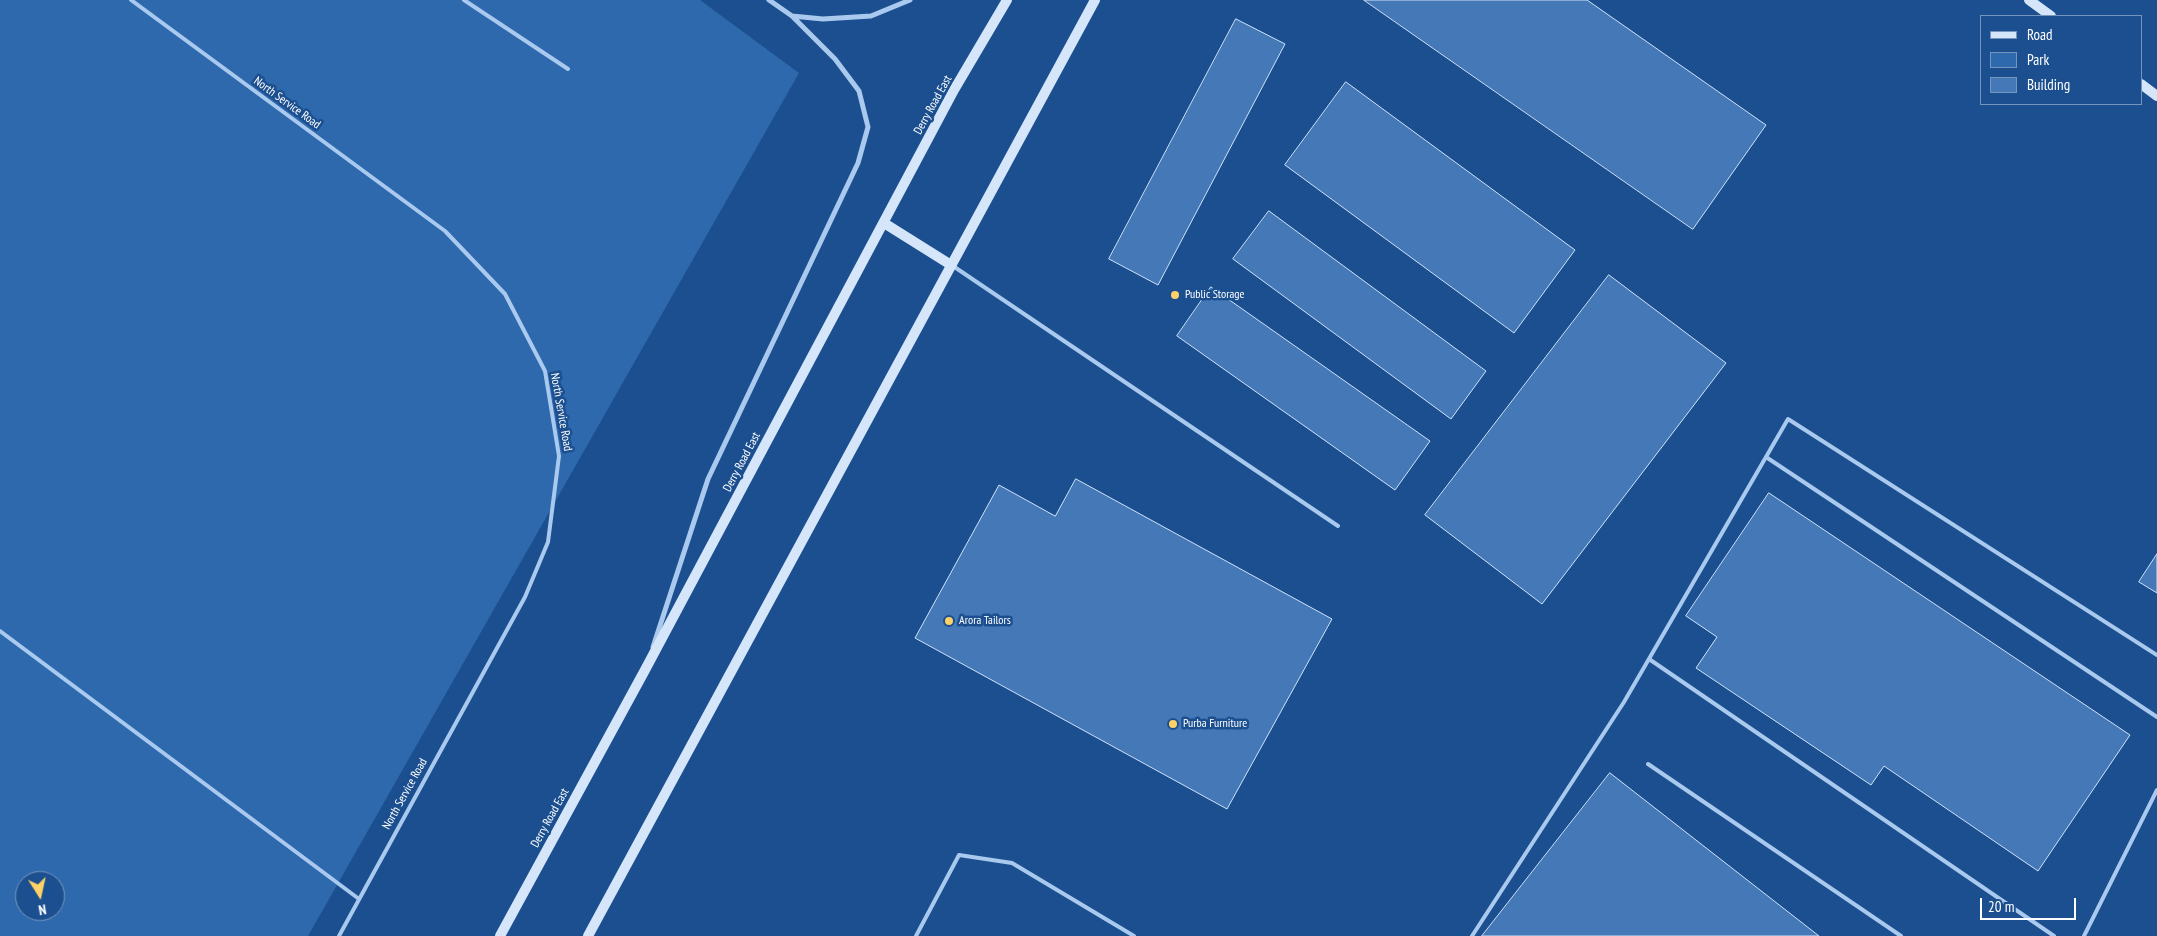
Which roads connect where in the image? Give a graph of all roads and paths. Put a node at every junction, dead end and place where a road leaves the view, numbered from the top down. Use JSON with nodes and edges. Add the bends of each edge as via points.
{"nodes":[{"id":1,"x":131,"y":0,"type":"edge"},
{"id":2,"x":464,"y":0,"type":"edge"},
{"id":3,"x":474,"y":0,"type":"edge"},
{"id":4,"x":770,"y":0,"type":"edge"},
{"id":5,"x":910,"y":0,"type":"edge"},
{"id":6,"x":1007,"y":0,"type":"edge"},
{"id":7,"x":1095,"y":0,"type":"edge"},
{"id":8,"x":2029,"y":0,"type":"edge"},
{"id":9,"x":470,"y":4,"type":"junction"},
{"id":10,"x":2049,"y":15,"type":"edge"},
{"id":11,"x":792,"y":16,"type":"junction"},
{"id":12,"x":568,"y":69,"type":"dead end"},
{"id":13,"x":2142,"y":85,"type":"edge"},
{"id":14,"x":2157,"y":96,"type":"edge"},
{"id":15,"x":884,"y":222,"type":"junction"},
{"id":16,"x":951,"y":265,"type":"junction"},
{"id":17,"x":1766,"y":457,"type":"junction"},
{"id":18,"x":1338,"y":526,"type":"dead end"},
{"id":19,"x":0,"y":631,"type":"edge"},
{"id":20,"x":2157,"y":655,"type":"edge"},
{"id":21,"x":1649,"y":659,"type":"junction"},
{"id":22,"x":645,"y":670,"type":"junction"},
{"id":23,"x":2157,"y":717,"type":"edge"},
{"id":24,"x":1648,"y":764,"type":"dead end"},
{"id":25,"x":2157,"y":790,"type":"edge"},
{"id":26,"x":359,"y":899,"type":"junction"},
{"id":27,"x":339,"y":936,"type":"edge"},
{"id":28,"x":500,"y":936,"type":"edge"},
{"id":29,"x":588,"y":936,"type":"edge"},
{"id":30,"x":916,"y":936,"type":"edge"},
{"id":31,"x":1134,"y":936,"type":"edge"},
{"id":32,"x":1472,"y":936,"type":"edge"},
{"id":33,"x":1901,"y":936,"type":"edge"},
{"id":34,"x":2054,"y":936,"type":"edge"},
{"id":35,"x":2084,"y":936,"type":"edge"}],
"edges":[{"from":1,"to":26,"type":"lane","name":"North Service Road","via":[[445,231],[505,294],[545,371],[559,456],[548,542],[525,597]]},
{"from":2,"to":9,"type":"lane"},
{"from":3,"to":9,"type":"lane"},
{"from":4,"to":11,"type":"street"},
{"from":5,"to":11,"type":"street","via":[[871,16],[823,19]]},
{"from":6,"to":15,"type":"main road","name":"Derry Road East","via":[[954,90]]},
{"from":7,"to":16,"type":"main road"},
{"from":8,"to":10,"type":"main road"},
{"from":9,"to":12,"type":"lane"},
{"from":11,"to":22,"type":"street","via":[[835,59],[859,92],[868,127],[858,163],[708,479]]},
{"from":13,"to":14,"type":"main road"},
{"from":15,"to":16,"type":"main road"},
{"from":15,"to":22,"type":"main road","name":"Derry Road East"},
{"from":16,"to":18,"type":"lane"},
{"from":16,"to":29,"type":"main road"},
{"from":17,"to":20,"type":"lane","via":[[1788,419]]},
{"from":17,"to":21,"type":"lane"},
{"from":17,"to":23,"type":"lane"},
{"from":19,"to":26,"type":"lane"},
{"from":21,"to":32,"type":"lane"},
{"from":21,"to":34,"type":"lane"},
{"from":22,"to":28,"type":"main road","name":"Derry Road East"},
{"from":24,"to":33,"type":"lane"},
{"from":25,"to":35,"type":"lane"},
{"from":26,"to":27,"type":"lane","name":"North Service Road"},
{"from":30,"to":31,"type":"lane","via":[[960,855],[1012,864]]}]}
